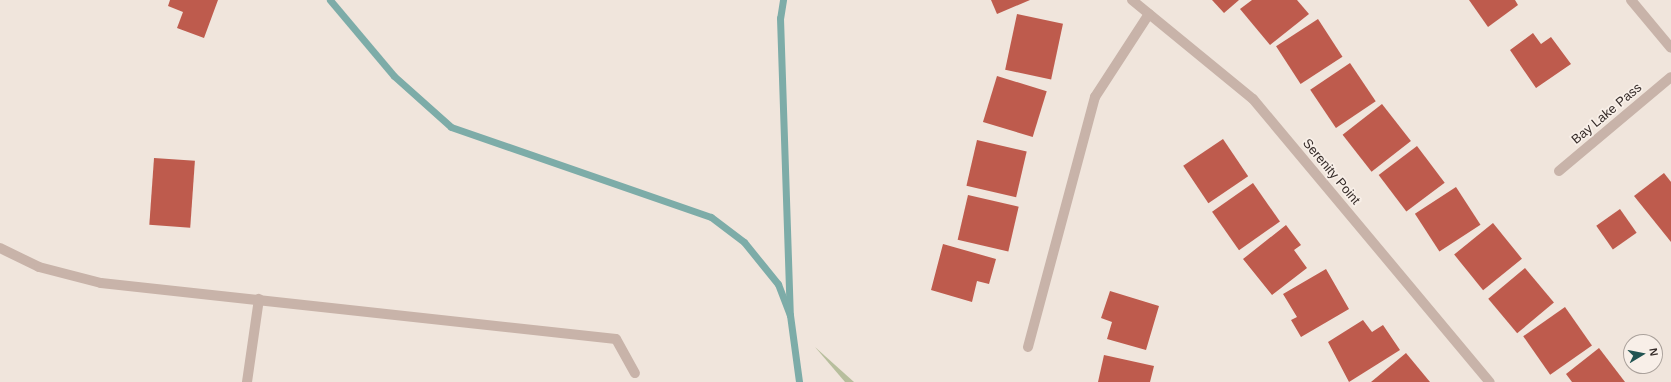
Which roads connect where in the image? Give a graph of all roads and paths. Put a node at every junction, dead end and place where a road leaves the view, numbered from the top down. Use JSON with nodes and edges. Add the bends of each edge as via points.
{"nodes":[{"id":1,"x":1132,"y":0,"type":"edge"},
{"id":2,"x":1631,"y":0,"type":"edge"},
{"id":3,"x":1149,"y":14,"type":"junction"},
{"id":4,"x":1671,"y":48,"type":"edge"},
{"id":5,"x":1671,"y":77,"type":"edge"},
{"id":6,"x":1559,"y":171,"type":"dead end"},
{"id":7,"x":0,"y":248,"type":"edge"},
{"id":8,"x":259,"y":299,"type":"junction"},
{"id":9,"x":1028,"y":347,"type":"dead end"},
{"id":10,"x":635,"y":373,"type":"dead end"},
{"id":11,"x":247,"y":382,"type":"edge"},
{"id":12,"x":1490,"y":382,"type":"edge"}],
"edges":[{"from":1,"to":3,"type":"street","name":"Serenity Point"},
{"from":2,"to":4,"type":"street"},
{"from":3,"to":9,"type":"street","via":[[1095,97]]},
{"from":3,"to":12,"type":"street","name":"Serenity Point","via":[[1253,98]]},
{"from":5,"to":6,"type":"street","name":"Bay Lake Pass"},
{"from":7,"to":8,"type":"street","via":[[39,267],[101,283]]},
{"from":8,"to":10,"type":"street","via":[[616,338]]},
{"from":8,"to":11,"type":"street"}]}
